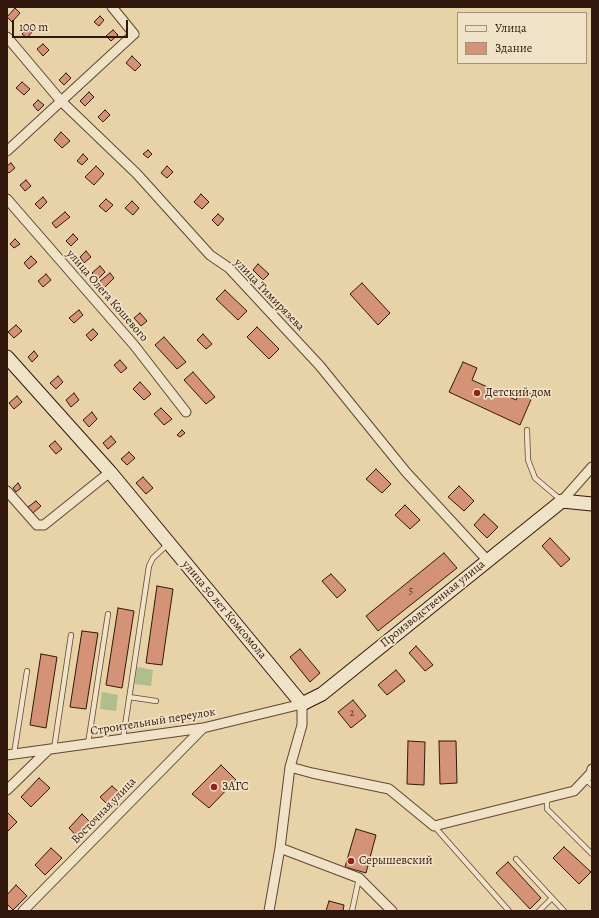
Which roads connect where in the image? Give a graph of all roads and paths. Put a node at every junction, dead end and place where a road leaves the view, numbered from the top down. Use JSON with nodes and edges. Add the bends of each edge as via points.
{"nodes":[{"id":1,"x":112,"y":7,"type":"edge"},
{"id":2,"x":7,"y":37,"type":"edge"},
{"id":3,"x":61,"y":101,"type":"junction"},
{"id":4,"x":7,"y":151,"type":"edge"},
{"id":5,"x":7,"y":199,"type":"edge"},
{"id":6,"x":7,"y":357,"type":"edge"},
{"id":7,"x":186,"y":412,"type":"dead end"},
{"id":8,"x":527,"y":430,"type":"dead end"},
{"id":9,"x":592,"y":467,"type":"edge"},
{"id":10,"x":110,"y":472,"type":"junction"},
{"id":11,"x":7,"y":491,"type":"edge"},
{"id":12,"x":562,"y":501,"type":"junction"},
{"id":13,"x":592,"y":504,"type":"edge"},
{"id":14,"x":169,"y":543,"type":"junction"},
{"id":15,"x":488,"y":561,"type":"junction"},
{"id":16,"x":108,"y":614,"type":"dead end"},
{"id":17,"x":71,"y":635,"type":"dead end"},
{"id":18,"x":27,"y":671,"type":"dead end"},
{"id":19,"x":130,"y":697,"type":"junction"},
{"id":20,"x":156,"y":701,"type":"dead end"},
{"id":21,"x":302,"y":704,"type":"junction"},
{"id":22,"x":203,"y":728,"type":"junction"},
{"id":23,"x":123,"y":739,"type":"junction"},
{"id":24,"x":88,"y":744,"type":"junction"},
{"id":25,"x":51,"y":749,"type":"junction"},
{"id":26,"x":11,"y":755,"type":"edge"},
{"id":27,"x":290,"y":767,"type":"junction"},
{"id":28,"x":592,"y":770,"type":"edge"},
{"id":29,"x":588,"y":782,"type":"edge"},
{"id":30,"x":7,"y":790,"type":"edge"},
{"id":31,"x":547,"y":798,"type":"junction"},
{"id":32,"x":434,"y":826,"type":"junction"},
{"id":33,"x":280,"y":848,"type":"junction"},
{"id":34,"x":592,"y":854,"type":"edge"},
{"id":35,"x":516,"y":859,"type":"dead end"},
{"id":36,"x":359,"y":878,"type":"junction"},
{"id":37,"x":552,"y":898,"type":"junction"},
{"id":38,"x":23,"y":911,"type":"edge"},
{"id":39,"x":269,"y":911,"type":"edge"},
{"id":40,"x":352,"y":911,"type":"edge"},
{"id":41,"x":392,"y":911,"type":"edge"},
{"id":42,"x":509,"y":911,"type":"edge"},
{"id":43,"x":539,"y":911,"type":"edge"},
{"id":44,"x":564,"y":911,"type":"edge"}],
"edges":[{"from":1,"to":3,"type":"street","via":[[134,34]]},
{"from":2,"to":3,"type":"street","name":"улица Тимирязева"},
{"from":3,"to":4,"type":"street"},
{"from":3,"to":15,"type":"street","name":"улица Тимирязева","via":[[137,174],[210,255],[230,268],[320,366],[406,472]]},
{"from":5,"to":7,"type":"street","name":"улица Олега Кошевого","via":[[134,345]]},
{"from":6,"to":10,"type":"street","name":"улица 50 лет Комсомола"},
{"from":8,"to":12,"type":"lane","via":[[528,460],[535,478]]},
{"from":9,"to":12,"type":"street","name":"Производственная улица"},
{"from":10,"to":11,"type":"street","via":[[44,525],[37,525]]},
{"from":10,"to":14,"type":"street","name":"улица 50 лет Комсомола"},
{"from":12,"to":13,"type":"street"},
{"from":12,"to":15,"type":"street","name":"Производственная улица"},
{"from":14,"to":19,"type":"lane","via":[[153,558],[149,566]]},
{"from":14,"to":21,"type":"street","name":"улица 50 лет Комсомола"},
{"from":15,"to":21,"type":"street","name":"Производственная улица","via":[[322,694]]},
{"from":16,"to":24,"type":"lane"},
{"from":17,"to":25,"type":"lane"},
{"from":18,"to":26,"type":"lane"},
{"from":19,"to":20,"type":"lane"},
{"from":19,"to":23,"type":"lane"},
{"from":21,"to":22,"type":"street","name":"Строительный переулок"},
{"from":21,"to":27,"type":"street","via":[[302,724]]},
{"from":22,"to":23,"type":"street","name":"Строительный переулок"},
{"from":22,"to":38,"type":"street","name":"Восточная улица"},
{"from":23,"to":24,"type":"street","name":"Строительный переулок"},
{"from":24,"to":25,"type":"street","name":"Строительный переулок"},
{"from":25,"to":26,"type":"street","name":"Строительный переулок"},
{"from":25,"to":30,"type":"street"},
{"from":27,"to":32,"type":"street","via":[[389,789]]},
{"from":27,"to":33,"type":"street"},
{"from":28,"to":29,"type":"street"},
{"from":29,"to":31,"type":"street","via":[[574,791]]},
{"from":31,"to":32,"type":"street"},
{"from":31,"to":34,"type":"lane","via":[[547,809]]},
{"from":32,"to":42,"type":"lane"},
{"from":33,"to":36,"type":"street"},
{"from":33,"to":39,"type":"street"},
{"from":35,"to":37,"type":"lane"},
{"from":36,"to":40,"type":"lane"},
{"from":36,"to":41,"type":"street"},
{"from":37,"to":43,"type":"lane"},
{"from":37,"to":44,"type":"lane"}]}
